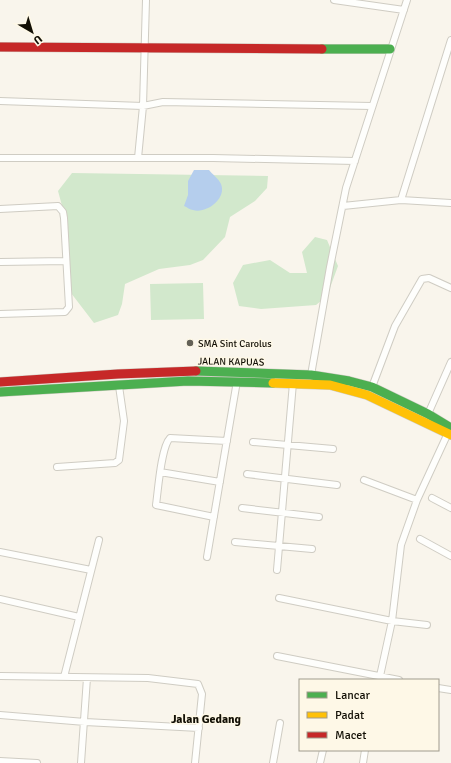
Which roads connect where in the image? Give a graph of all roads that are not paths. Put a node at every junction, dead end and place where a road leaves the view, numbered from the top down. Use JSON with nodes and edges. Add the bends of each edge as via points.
{"nodes":[{"id":1,"x":146,"y":0,"type":"edge"},
{"id":2,"x":334,"y":0,"type":"edge"},
{"id":3,"x":407,"y":0,"type":"edge"},
{"id":4,"x":404,"y":10,"type":"junction"},
{"id":5,"x":451,"y":40,"type":"edge"},
{"id":6,"x":0,"y":47,"type":"edge"},
{"id":7,"x":144,"y":48,"type":"junction"},
{"id":8,"x":390,"y":49,"type":"junction"},
{"id":9,"x":0,"y":101,"type":"edge"},
{"id":10,"x":143,"y":106,"type":"junction"},
{"id":11,"x":372,"y":106,"type":"junction"},
{"id":12,"x":0,"y":158,"type":"edge"},
{"id":13,"x":138,"y":158,"type":"junction"},
{"id":14,"x":355,"y":161,"type":"junction"},
{"id":15,"x":401,"y":200,"type":"junction"},
{"id":16,"x":451,"y":203,"type":"edge"},
{"id":17,"x":343,"y":206,"type":"junction"},
{"id":18,"x":0,"y":209,"type":"edge"},
{"id":19,"x":66,"y":261,"type":"junction"},
{"id":20,"x":0,"y":262,"type":"edge"},
{"id":21,"x":451,"y":288,"type":"edge"},
{"id":22,"x":0,"y":314,"type":"edge"},
{"id":23,"x":451,"y":362,"type":"edge"},
{"id":24,"x":311,"y":375,"type":"junction"},
{"id":25,"x":66,"y":376,"type":"junction"},
{"id":26,"x":237,"y":381,"type":"junction"},
{"id":27,"x":0,"y":382,"type":"edge"},
{"id":28,"x":293,"y":383,"type":"junction"},
{"id":29,"x":119,"y":386,"type":"junction"},
{"id":30,"x":372,"y":387,"type":"junction"},
{"id":31,"x":66,"y":388,"type":"junction"},
{"id":32,"x":0,"y":392,"type":"edge"},
{"id":33,"x":428,"y":414,"type":"junction"},
{"id":34,"x":450,"y":432,"type":"edge"},
{"id":35,"x":227,"y":441,"type":"junction"},
{"id":36,"x":253,"y":442,"type":"dead end"},
{"id":37,"x":289,"y":446,"type":"junction"},
{"id":38,"x":333,"y":449,"type":"dead end"},
{"id":39,"x":57,"y":467,"type":"dead end"},
{"id":40,"x":160,"y":472,"type":"junction"},
{"id":41,"x":247,"y":474,"type":"dead end"},
{"id":42,"x":286,"y":478,"type":"junction"},
{"id":43,"x":364,"y":480,"type":"dead end"},
{"id":44,"x":220,"y":482,"type":"junction"},
{"id":45,"x":337,"y":485,"type":"dead end"},
{"id":46,"x":432,"y":498,"type":"dead end"},
{"id":47,"x":417,"y":500,"type":"junction"},
{"id":48,"x":242,"y":508,"type":"dead end"},
{"id":49,"x":451,"y":508,"type":"edge"},
{"id":50,"x":282,"y":513,"type":"junction"},
{"id":51,"x":214,"y":517,"type":"junction"},
{"id":52,"x":319,"y":517,"type":"dead end"},
{"id":53,"x":420,"y":539,"type":"dead end"},
{"id":54,"x":99,"y":540,"type":"dead end"},
{"id":55,"x":236,"y":542,"type":"dead end"},
{"id":56,"x":279,"y":547,"type":"junction"},
{"id":57,"x":312,"y":549,"type":"dead end"},
{"id":58,"x":0,"y":552,"type":"edge"},
{"id":59,"x":451,"y":556,"type":"edge"},
{"id":60,"x":206,"y":557,"type":"dead end"},
{"id":61,"x":91,"y":570,"type":"junction"},
{"id":62,"x":277,"y":570,"type":"dead end"},
{"id":63,"x":279,"y":598,"type":"dead end"},
{"id":64,"x":0,"y":599,"type":"edge"},
{"id":65,"x":79,"y":618,"type":"junction"},
{"id":66,"x":392,"y":621,"type":"junction"},
{"id":67,"x":427,"y":625,"type":"dead end"},
{"id":68,"x":277,"y":656,"type":"dead end"},
{"id":69,"x":0,"y":676,"type":"edge"},
{"id":70,"x":380,"y":676,"type":"junction"},
{"id":71,"x":64,"y":677,"type":"junction"},
{"id":72,"x":87,"y":678,"type":"junction"},
{"id":73,"x":394,"y":679,"type":"edge"},
{"id":74,"x":439,"y":688,"type":"edge"},
{"id":75,"x":451,"y":690,"type":"edge"},
{"id":76,"x":0,"y":715,"type":"edge"},
{"id":77,"x":85,"y":722,"type":"junction"},
{"id":78,"x":280,"y":723,"type":"dead end"},
{"id":79,"x":200,"y":728,"type":"junction"},
{"id":80,"x":323,"y":751,"type":"edge"},
{"id":81,"x":365,"y":751,"type":"edge"},
{"id":82,"x":3,"y":762,"type":"edge"},
{"id":83,"x":37,"y":763,"type":"edge"},
{"id":84,"x":82,"y":763,"type":"edge"},
{"id":85,"x":195,"y":763,"type":"edge"},
{"id":86,"x":273,"y":763,"type":"edge"},
{"id":87,"x":320,"y":763,"type":"edge"},
{"id":88,"x":363,"y":763,"type":"edge"}],
"edges":[{"from":1,"to":7,"type":"street"},
{"from":2,"to":4,"type":"street"},
{"from":3,"to":4,"type":"street"},
{"from":4,"to":8,"type":"street"},
{"from":5,"to":15,"type":"street"},
{"from":6,"to":7,"type":"street"},
{"from":7,"to":8,"type":"street"},
{"from":7,"to":10,"type":"street"},
{"from":8,"to":11,"type":"street"},
{"from":9,"to":10,"type":"street"},
{"from":10,"to":11,"type":"street","via":[[163,102]]},
{"from":10,"to":13,"type":"street"},
{"from":11,"to":14,"type":"street"},
{"from":12,"to":13,"type":"street"},
{"from":13,"to":14,"type":"street"},
{"from":14,"to":17,"type":"street"},
{"from":15,"to":16,"type":"street"},
{"from":15,"to":17,"type":"street"},
{"from":17,"to":24,"type":"street"},
{"from":18,"to":19,"type":"street","via":[[58,206],[61,208],[64,218]]},
{"from":19,"to":20,"type":"street"},
{"from":19,"to":22,"type":"street","via":[[68,310]]},
{"from":21,"to":30,"type":"street","via":[[429,278],[422,279],[395,326]]},
{"from":23,"to":33,"type":"street"},
{"from":24,"to":25,"type":"street","name":"JALAN KAPUAS","via":[[205,371]]},
{"from":24,"to":30,"type":"street","name":"JALAN KAPUAS"},
{"from":25,"to":27,"type":"street","name":"JALAN KAPUAS"},
{"from":25,"to":31,"type":"street"},
{"from":26,"to":28,"type":"street","name":"JALAN KAPUAS"},
{"from":26,"to":29,"type":"street","name":"JALAN KAPUAS","via":[[188,381]]},
{"from":26,"to":35,"type":"street"},
{"from":28,"to":34,"type":"street","name":"JALAN KAPUAS","via":[[330,385],[367,394]]},
{"from":28,"to":37,"type":"street"},
{"from":29,"to":31,"type":"street","name":"JALAN KAPUAS"},
{"from":29,"to":39,"type":"street","via":[[124,421],[119,460],[115,463]]},
{"from":30,"to":33,"type":"street","name":"JALAN KAPUAS"},
{"from":31,"to":32,"type":"street","name":"JALAN KAPUAS"},
{"from":33,"to":34,"type":"street","name":"JALAN KAPUAS"},
{"from":34,"to":47,"type":"street"},
{"from":35,"to":40,"type":"street","via":[[170,438],[166,442]]},
{"from":35,"to":44,"type":"street"},
{"from":36,"to":37,"type":"street"},
{"from":37,"to":38,"type":"street"},
{"from":37,"to":42,"type":"street"},
{"from":40,"to":44,"type":"street"},
{"from":40,"to":51,"type":"street","via":[[156,505]]},
{"from":41,"to":42,"type":"street"},
{"from":42,"to":45,"type":"street"},
{"from":42,"to":50,"type":"street"},
{"from":43,"to":47,"type":"street"},
{"from":44,"to":51,"type":"street"},
{"from":46,"to":49,"type":"street"},
{"from":47,"to":66,"type":"street","via":[[401,545]]},
{"from":48,"to":50,"type":"street"},
{"from":50,"to":52,"type":"street"},
{"from":50,"to":56,"type":"street"},
{"from":51,"to":60,"type":"street"},
{"from":53,"to":59,"type":"street"},
{"from":54,"to":61,"type":"street"},
{"from":55,"to":56,"type":"street"},
{"from":56,"to":57,"type":"street"},
{"from":56,"to":62,"type":"street"},
{"from":58,"to":61,"type":"street"},
{"from":61,"to":65,"type":"street"},
{"from":63,"to":66,"type":"street"},
{"from":64,"to":65,"type":"street"},
{"from":65,"to":71,"type":"street"},
{"from":66,"to":67,"type":"street"},
{"from":66,"to":70,"type":"street"},
{"from":68,"to":70,"type":"street"},
{"from":69,"to":71,"type":"street"},
{"from":70,"to":73,"type":"street"},
{"from":71,"to":72,"type":"street"},
{"from":72,"to":77,"type":"street"},
{"from":72,"to":79,"type":"street","via":[[148,678],[198,684],[202,694]]},
{"from":74,"to":75,"type":"street"},
{"from":76,"to":77,"type":"street"},
{"from":77,"to":79,"type":"street"},
{"from":77,"to":84,"type":"street"},
{"from":78,"to":86,"type":"street"},
{"from":79,"to":85,"type":"street"},
{"from":80,"to":87,"type":"street"},
{"from":81,"to":88,"type":"street"},
{"from":82,"to":83,"type":"street"}]}
